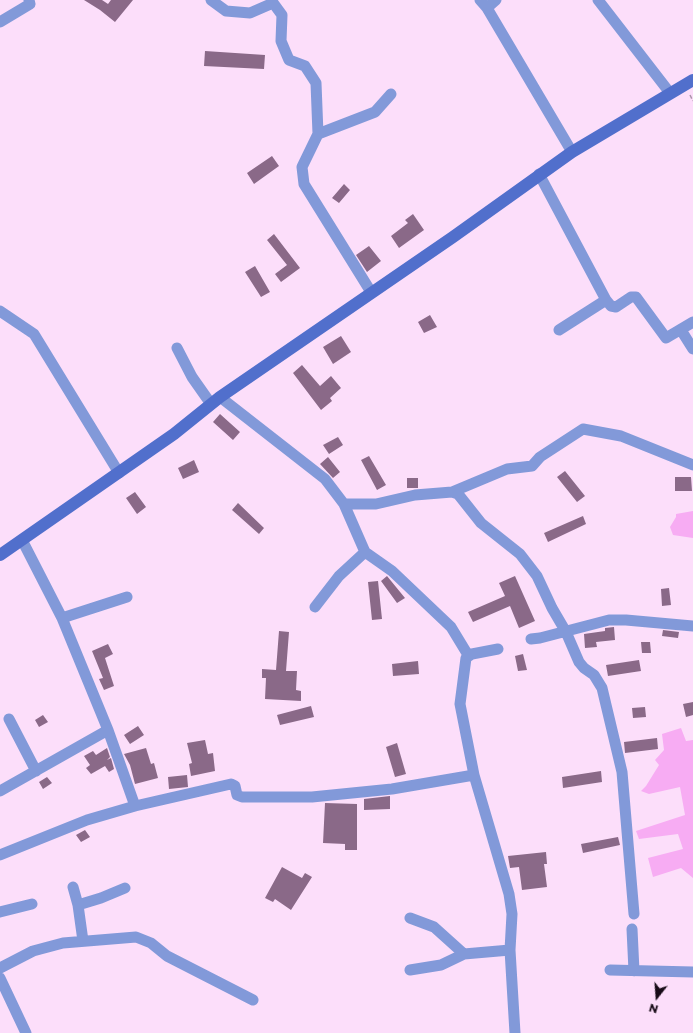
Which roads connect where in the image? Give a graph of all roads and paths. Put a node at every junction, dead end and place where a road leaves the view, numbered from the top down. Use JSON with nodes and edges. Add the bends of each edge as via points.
{"nodes":[{"id":1,"x":29,"y":0,"type":"edge"},
{"id":2,"x":211,"y":0,"type":"edge"},
{"id":3,"x":496,"y":0,"type":"edge"},
{"id":4,"x":598,"y":0,"type":"edge"},
{"id":5,"x":272,"y":2,"type":"edge"},
{"id":6,"x":484,"y":4,"type":"edge"},
{"id":7,"x":0,"y":22,"type":"edge"},
{"id":8,"x":693,"y":80,"type":"edge"},
{"id":9,"x":670,"y":93,"type":"junction"},
{"id":10,"x":391,"y":94,"type":"dead end"},
{"id":11,"x":318,"y":134,"type":"junction"},
{"id":12,"x":572,"y":152,"type":"junction"},
{"id":13,"x":539,"y":174,"type":"junction"},
{"id":14,"x":371,"y":292,"type":"junction"},
{"id":15,"x":606,"y":300,"type":"junction"},
{"id":16,"x":0,"y":311,"type":"edge"},
{"id":17,"x":693,"y":322,"type":"edge"},
{"id":18,"x":560,"y":330,"type":"dead end"},
{"id":19,"x":681,"y":330,"type":"junction"},
{"id":20,"x":177,"y":348,"type":"dead end"},
{"id":21,"x":693,"y":349,"type":"edge"},
{"id":22,"x":216,"y":400,"type":"junction"},
{"id":23,"x":693,"y":465,"type":"edge"},
{"id":24,"x":119,"y":473,"type":"junction"},
{"id":25,"x":452,"y":492,"type":"junction"},
{"id":26,"x":344,"y":504,"type":"junction"},
{"id":27,"x":22,"y":540,"type":"junction"},
{"id":28,"x":365,"y":552,"type":"junction"},
{"id":29,"x":0,"y":555,"type":"edge"},
{"id":30,"x":127,"y":597,"type":"dead end"},
{"id":31,"x":315,"y":607,"type":"dead end"},
{"id":32,"x":62,"y":618,"type":"junction"},
{"id":33,"x":693,"y":626,"type":"edge"},
{"id":34,"x":566,"y":632,"type":"junction"},
{"id":35,"x":531,"y":639,"type":"dead end"},
{"id":36,"x":498,"y":649,"type":"dead end"},
{"id":37,"x":468,"y":656,"type":"junction"},
{"id":38,"x":9,"y":719,"type":"dead end"},
{"id":39,"x":108,"y":730,"type":"junction"},
{"id":40,"x":36,"y":771,"type":"junction"},
{"id":41,"x":474,"y":775,"type":"junction"},
{"id":42,"x":0,"y":791,"type":"edge"},
{"id":43,"x":135,"y":806,"type":"junction"},
{"id":44,"x":0,"y":855,"type":"edge"},
{"id":45,"x":73,"y":887,"type":"dead end"},
{"id":46,"x":125,"y":888,"type":"dead end"},
{"id":47,"x":32,"y":904,"type":"dead end"},
{"id":48,"x":78,"y":905,"type":"junction"},
{"id":49,"x":0,"y":912,"type":"edge"},
{"id":50,"x":634,"y":914,"type":"dead end"},
{"id":51,"x":410,"y":918,"type":"dead end"},
{"id":52,"x":632,"y":929,"type":"dead end"},
{"id":53,"x":83,"y":941,"type":"junction"},
{"id":54,"x":510,"y":950,"type":"junction"},
{"id":55,"x":464,"y":954,"type":"junction"},
{"id":56,"x":0,"y":968,"type":"edge"},
{"id":57,"x":410,"y":970,"type":"dead end"},
{"id":58,"x":610,"y":970,"type":"dead end"},
{"id":59,"x":634,"y":971,"type":"junction"},
{"id":60,"x":693,"y":972,"type":"edge"},
{"id":61,"x":0,"y":978,"type":"edge"},
{"id":62,"x":253,"y":1000,"type":"dead end"},
{"id":63,"x":26,"y":1033,"type":"edge"},
{"id":64,"x":515,"y":1033,"type":"edge"}],
"edges":[{"from":1,"to":7,"type":"street","via":[[30,4]]},
{"from":2,"to":5,"type":"street","via":[[226,11],[250,13]]},
{"from":3,"to":6,"type":"street"},
{"from":4,"to":9,"type":"street"},
{"from":5,"to":11,"type":"street","via":[[282,15],[281,41],[289,60],[305,66],[316,83]]},
{"from":6,"to":12,"type":"street"},
{"from":8,"to":9,"type":"street"},
{"from":9,"to":12,"type":"street"},
{"from":10,"to":11,"type":"street","via":[[375,112]]},
{"from":11,"to":14,"type":"street","via":[[302,168],[304,184]]},
{"from":12,"to":13,"type":"street"},
{"from":13,"to":14,"type":"street","via":[[453,237]]},
{"from":13,"to":15,"type":"street"},
{"from":14,"to":22,"type":"street"},
{"from":15,"to":18,"type":"street"},
{"from":15,"to":19,"type":"street","via":[[614,308],[631,297],[636,297],[664,338]]},
{"from":16,"to":24,"type":"street","via":[[34,334]]},
{"from":17,"to":19,"type":"street"},
{"from":19,"to":21,"type":"street"},
{"from":20,"to":22,"type":"street","via":[[192,377]]},
{"from":22,"to":24,"type":"street"},
{"from":22,"to":26,"type":"street","via":[[325,478]]},
{"from":23,"to":25,"type":"street","via":[[621,436],[583,429],[540,457],[532,466],[507,470]]},
{"from":24,"to":27,"type":"street"},
{"from":25,"to":26,"type":"street","via":[[376,504]]},
{"from":25,"to":34,"type":"street","via":[[458,494],[482,523],[520,554],[537,576]]},
{"from":26,"to":28,"type":"street"},
{"from":27,"to":29,"type":"street"},
{"from":27,"to":32,"type":"street"},
{"from":28,"to":31,"type":"street","via":[[339,576]]},
{"from":28,"to":37,"type":"street","via":[[392,571],[451,627]]},
{"from":30,"to":32,"type":"street"},
{"from":32,"to":39,"type":"street"},
{"from":33,"to":34,"type":"street","via":[[609,620]]},
{"from":34,"to":35,"type":"street"},
{"from":34,"to":50,"type":"street","via":[[579,662],[594,675],[602,688],[622,772]]},
{"from":36,"to":37,"type":"street"},
{"from":37,"to":41,"type":"street","via":[[462,686],[461,712]]},
{"from":38,"to":40,"type":"street"},
{"from":39,"to":40,"type":"street"},
{"from":39,"to":43,"type":"street"},
{"from":40,"to":42,"type":"street"},
{"from":41,"to":43,"type":"street","via":[[392,790],[312,797],[242,798],[237,795],[235,786],[231,784]]},
{"from":41,"to":54,"type":"street","via":[[509,894],[512,914]]},
{"from":43,"to":44,"type":"street","via":[[87,820]]},
{"from":45,"to":48,"type":"street"},
{"from":46,"to":48,"type":"street"},
{"from":47,"to":49,"type":"street"},
{"from":48,"to":53,"type":"street"},
{"from":51,"to":55,"type":"street","via":[[434,927]]},
{"from":52,"to":59,"type":"street"},
{"from":53,"to":56,"type":"street","via":[[33,951]]},
{"from":53,"to":62,"type":"street","via":[[136,937],[151,943],[167,956]]},
{"from":54,"to":55,"type":"street"},
{"from":54,"to":64,"type":"street"},
{"from":55,"to":57,"type":"street","via":[[441,965]]},
{"from":58,"to":59,"type":"street"},
{"from":59,"to":60,"type":"street"},
{"from":61,"to":63,"type":"street"}]}
